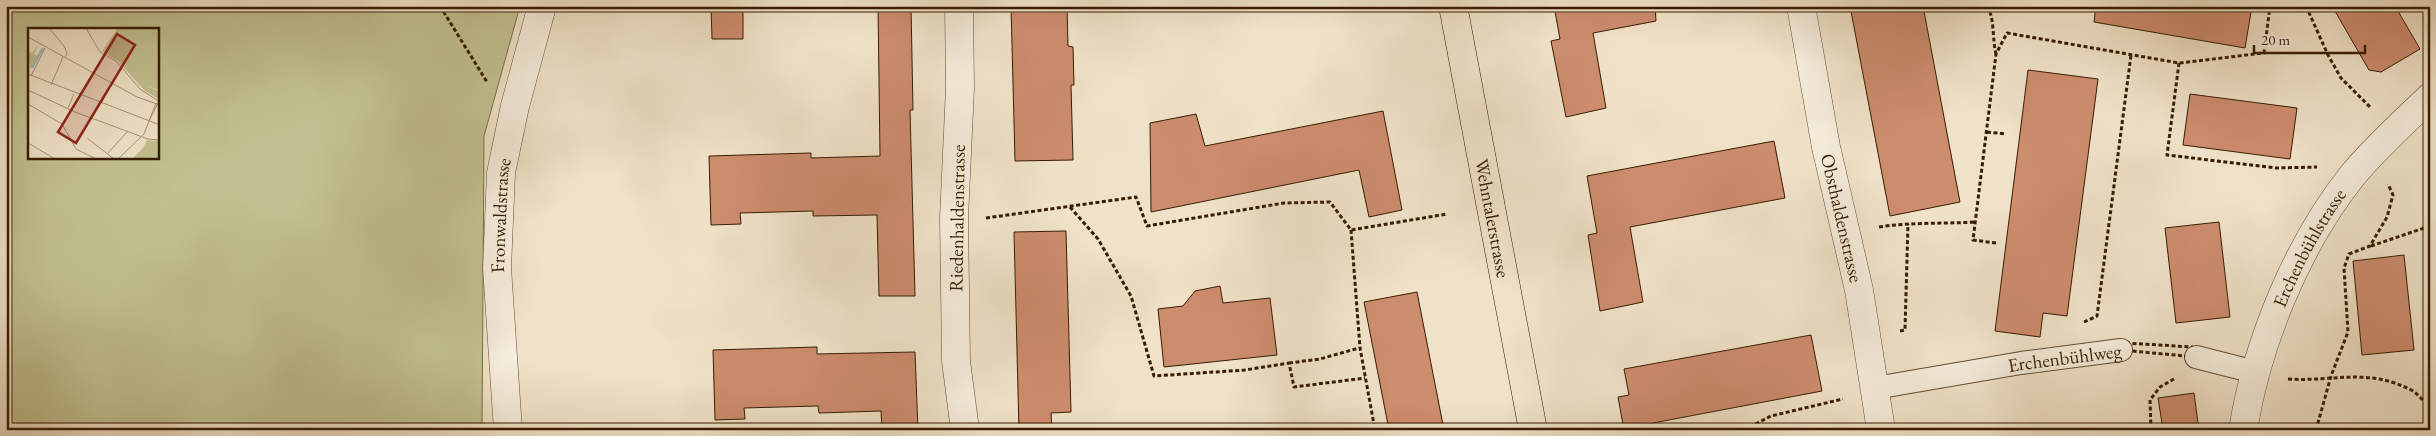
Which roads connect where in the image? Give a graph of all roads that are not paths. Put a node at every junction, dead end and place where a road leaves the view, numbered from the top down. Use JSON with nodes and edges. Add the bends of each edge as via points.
{"nodes":[{"id":1,"x":542,"y":6,"type":"edge"},
{"id":2,"x":959,"y":6,"type":"edge"},
{"id":3,"x":1453,"y":6,"type":"edge"},
{"id":4,"x":1801,"y":6,"type":"edge"},
{"id":5,"x":2430,"y":97,"type":"edge"},
{"id":6,"x":2124,"y":347,"type":"road end"},
{"id":7,"x":2197,"y":354,"type":"road end"},
{"id":8,"x":2256,"y":372,"type":"junction"},
{"id":9,"x":1875,"y":388,"type":"junction"},
{"id":10,"x":508,"y":430,"type":"edge"},
{"id":11,"x":965,"y":430,"type":"edge"},
{"id":12,"x":1532,"y":430,"type":"edge"},
{"id":13,"x":1881,"y":430,"type":"edge"},
{"id":14,"x":2243,"y":430,"type":"edge"}],
"edges":[{"from":1,"to":10,"type":"street","name":"Fronwaldstrasse","via":[[515,106],[501,173],[498,210],[497,268]]},
{"from":2,"to":11,"type":"street","name":"Riedenhaldenstrasse","via":[[960,88],[954,218],[956,361]]},
{"from":3,"to":12,"type":"main road","name":"Wehntalerstrasse"},
{"from":4,"to":9,"type":"street","name":"Obsthaldenstrasse","via":[[1826,147],[1859,290]]},
{"from":5,"to":8,"type":"street","name":"Erchenbühlstrasse","via":[[2353,175],[2328,210],[2306,247],[2275,316]]},
{"from":6,"to":9,"type":"lane","name":"Erchenbühlweg"},
{"from":7,"to":8,"type":"lane"},
{"from":8,"to":14,"type":"street","name":"Erchenbühlstrasse"},
{"from":9,"to":13,"type":"street","name":"Obsthaldenstrasse"}]}
